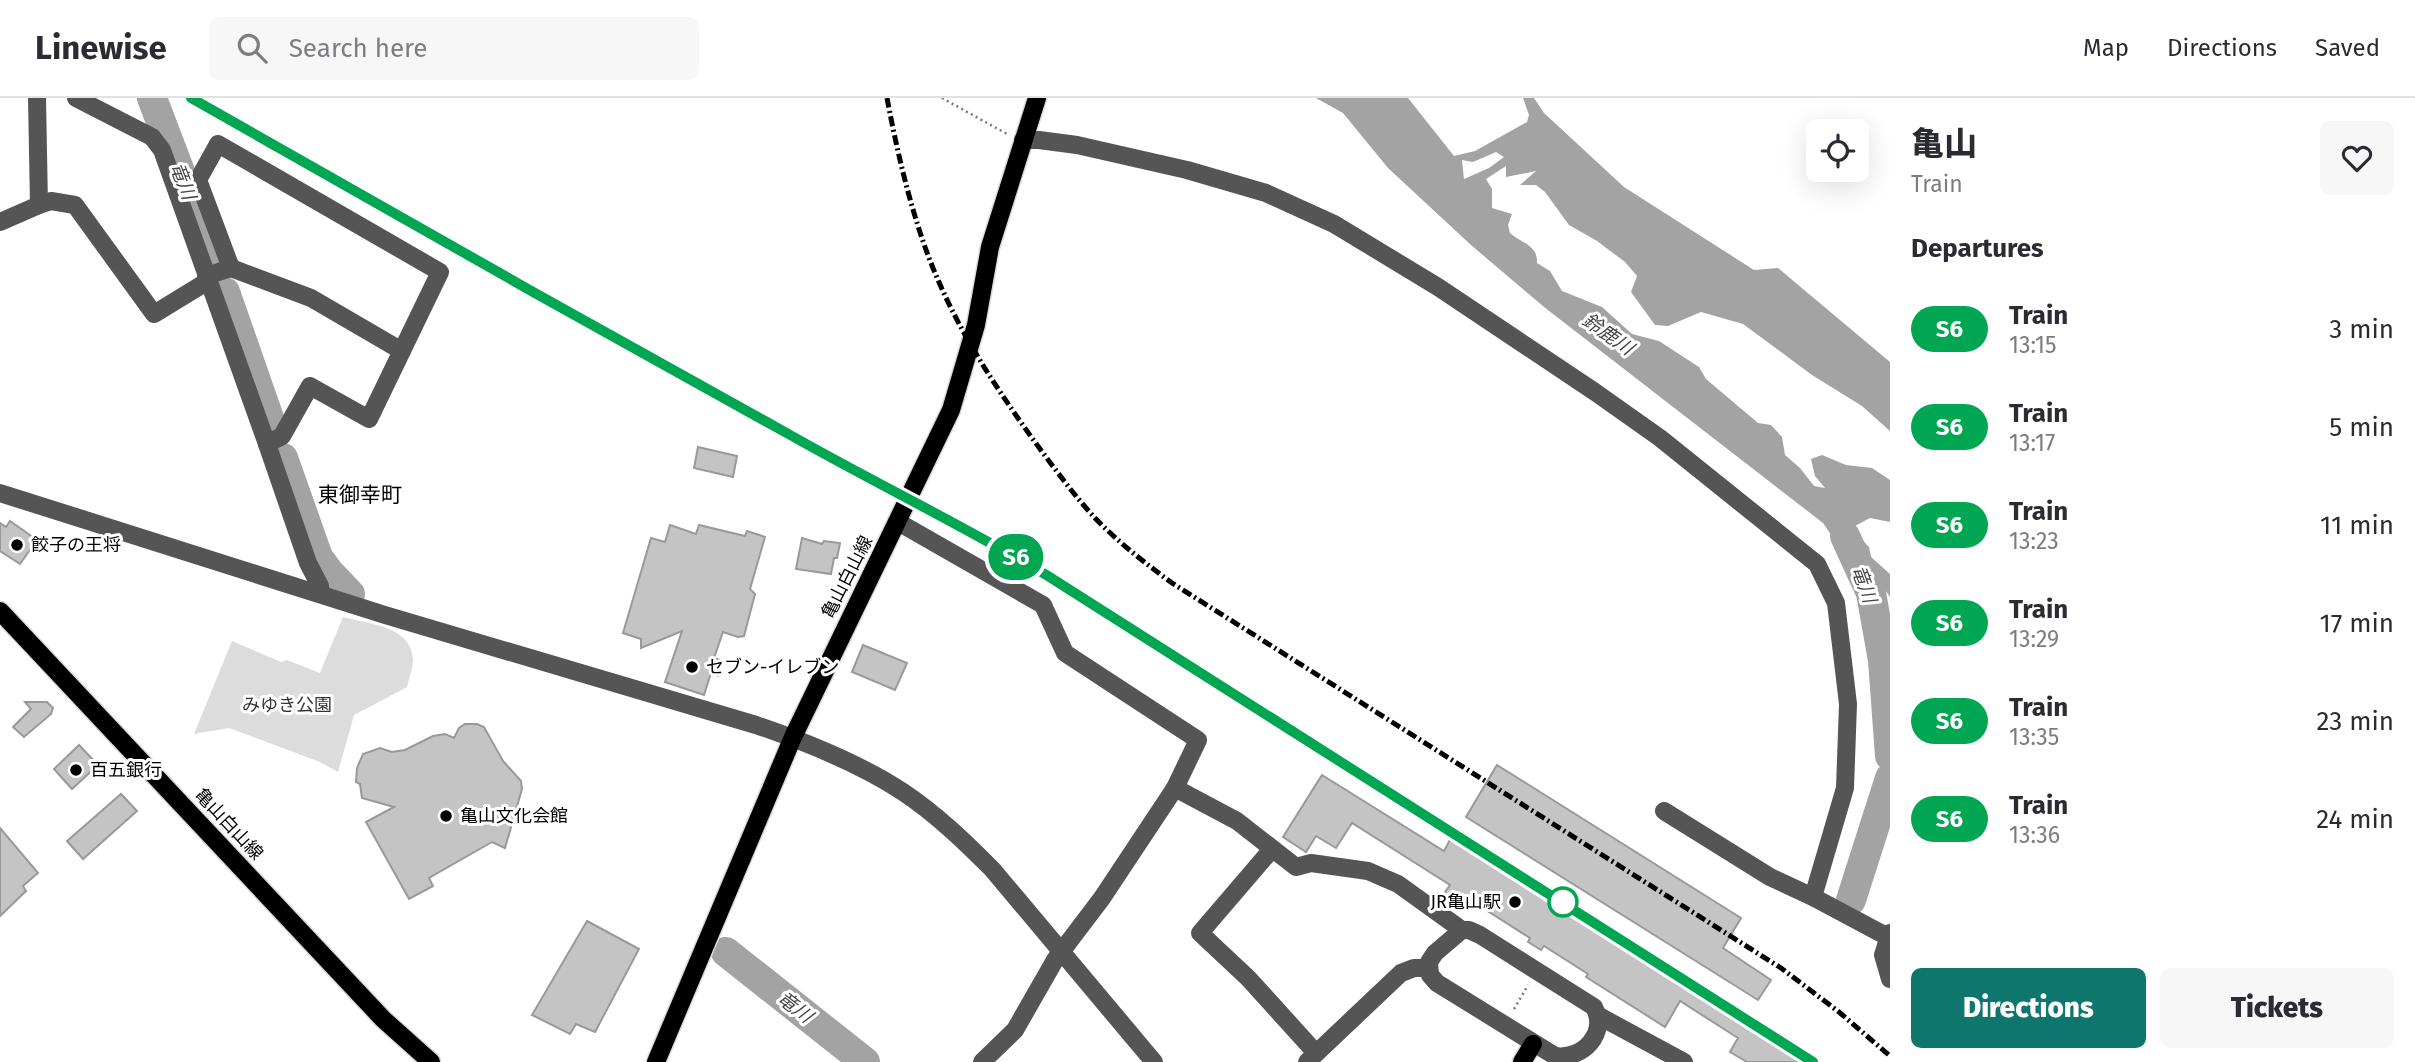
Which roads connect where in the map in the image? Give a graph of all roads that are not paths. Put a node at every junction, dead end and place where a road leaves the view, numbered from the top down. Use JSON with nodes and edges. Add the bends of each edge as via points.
{"nodes":[{"id":1,"x":37,"y":98,"type":"edge"},
{"id":2,"x":76,"y":98,"type":"edge"},
{"id":3,"x":1037,"y":98,"type":"edge"},
{"id":4,"x":1025,"y":134,"type":"junction"},
{"id":5,"x":39,"y":205,"type":"junction"},
{"id":6,"x":0,"y":222,"type":"edge"},
{"id":7,"x":231,"y":268,"type":"junction"},
{"id":8,"x":207,"y":279,"type":"junction"},
{"id":9,"x":402,"y":351,"type":"junction"},
{"id":10,"x":267,"y":444,"type":"junction"},
{"id":11,"x":0,"y":493,"type":"edge"},
{"id":12,"x":898,"y":522,"type":"junction"},
{"id":13,"x":321,"y":594,"type":"junction"},
{"id":14,"x":0,"y":611,"type":"edge"},
{"id":15,"x":793,"y":737,"type":"junction"},
{"id":16,"x":1175,"y":788,"type":"junction"},
{"id":17,"x":1664,"y":811,"type":"dead end"},
{"id":18,"x":1272,"y":849,"type":"junction"},
{"id":19,"x":1813,"y":897,"type":"junction"},
{"id":20,"x":1462,"y":930,"type":"junction"},
{"id":21,"x":1886,"y":934,"type":"edge"},
{"id":22,"x":1062,"y":952,"type":"junction"},
{"id":23,"x":1428,"y":968,"type":"junction"},
{"id":24,"x":1890,"y":979,"type":"edge"},
{"id":25,"x":1599,"y":1016,"type":"junction"},
{"id":26,"x":1532,"y":1044,"type":"junction"},
{"id":27,"x":1312,"y":1057,"type":"edge"},
{"id":28,"x":430,"y":1062,"type":"edge"},
{"id":29,"x":656,"y":1062,"type":"edge"},
{"id":30,"x":982,"y":1062,"type":"edge"},
{"id":31,"x":1154,"y":1062,"type":"edge"},
{"id":32,"x":1522,"y":1062,"type":"edge"},
{"id":33,"x":1684,"y":1062,"type":"edge"}],
"edges":[{"from":1,"to":5,"type":"street"},
{"from":2,"to":8,"type":"street","via":[[152,137],[162,150]]},
{"from":3,"to":4,"type":"main road","name":"亀山白山線"},
{"from":4,"to":12,"type":"main road","name":"亀山白山線","via":[[990,247],[976,326],[955,399]]},
{"from":4,"to":19,"type":"street","via":[[1231,182],[1334,224],[1438,286],[1606,399],[1817,564],[1836,603],[1848,704],[1845,788]]},
{"from":5,"to":6,"type":"street"},
{"from":5,"to":8,"type":"street","via":[[51,201],[75,205],[154,314]]},
{"from":7,"to":8,"type":"street"},
{"from":7,"to":9,"type":"street","via":[[312,298]]},
{"from":7,"to":9,"type":"street","via":[[198,180],[218,144],[440,272]]},
{"from":8,"to":10,"type":"street"},
{"from":9,"to":10,"type":"street","via":[[369,419],[310,386],[282,436]]},
{"from":10,"to":13,"type":"street"},
{"from":11,"to":13,"type":"street"},
{"from":12,"to":15,"type":"main road","name":"亀山白山線"},
{"from":12,"to":16,"type":"street","via":[[1043,605],[1065,653],[1198,740]]},
{"from":13,"to":15,"type":"street"},
{"from":14,"to":28,"type":"main road","name":"亀山白山線","via":[[383,1019]]},
{"from":15,"to":22,"type":"street","via":[[894,787],[951,830],[992,869]]},
{"from":15,"to":29,"type":"main road","name":"亀山白山線"},
{"from":16,"to":18,"type":"street","via":[[1237,821]]},
{"from":16,"to":22,"type":"street"},
{"from":17,"to":19,"type":"street","via":[[1770,877]]},
{"from":18,"to":20,"type":"street","via":[[1296,867],[1311,863],[1368,871],[1398,884]]},
{"from":18,"to":27,"type":"street","via":[[1200,933],[1248,978]]},
{"from":19,"to":21,"type":"street"},
{"from":20,"to":23,"type":"street","via":[[1435,954]]},
{"from":20,"to":25,"type":"street","via":[[1480,934],[1594,1007]]},
{"from":21,"to":24,"type":"street","via":[[1883,955]]},
{"from":22,"to":30,"type":"street","via":[[1015,1030]]},
{"from":22,"to":31,"type":"street"},
{"from":23,"to":26,"type":"street","via":[[1437,983]]},
{"from":23,"to":27,"type":"street","via":[[1401,973]]},
{"from":25,"to":26,"type":"street","via":[[1590,1044],[1574,1054],[1555,1056]]},
{"from":25,"to":33,"type":"street"},
{"from":26,"to":32,"type":"main road"}]}
